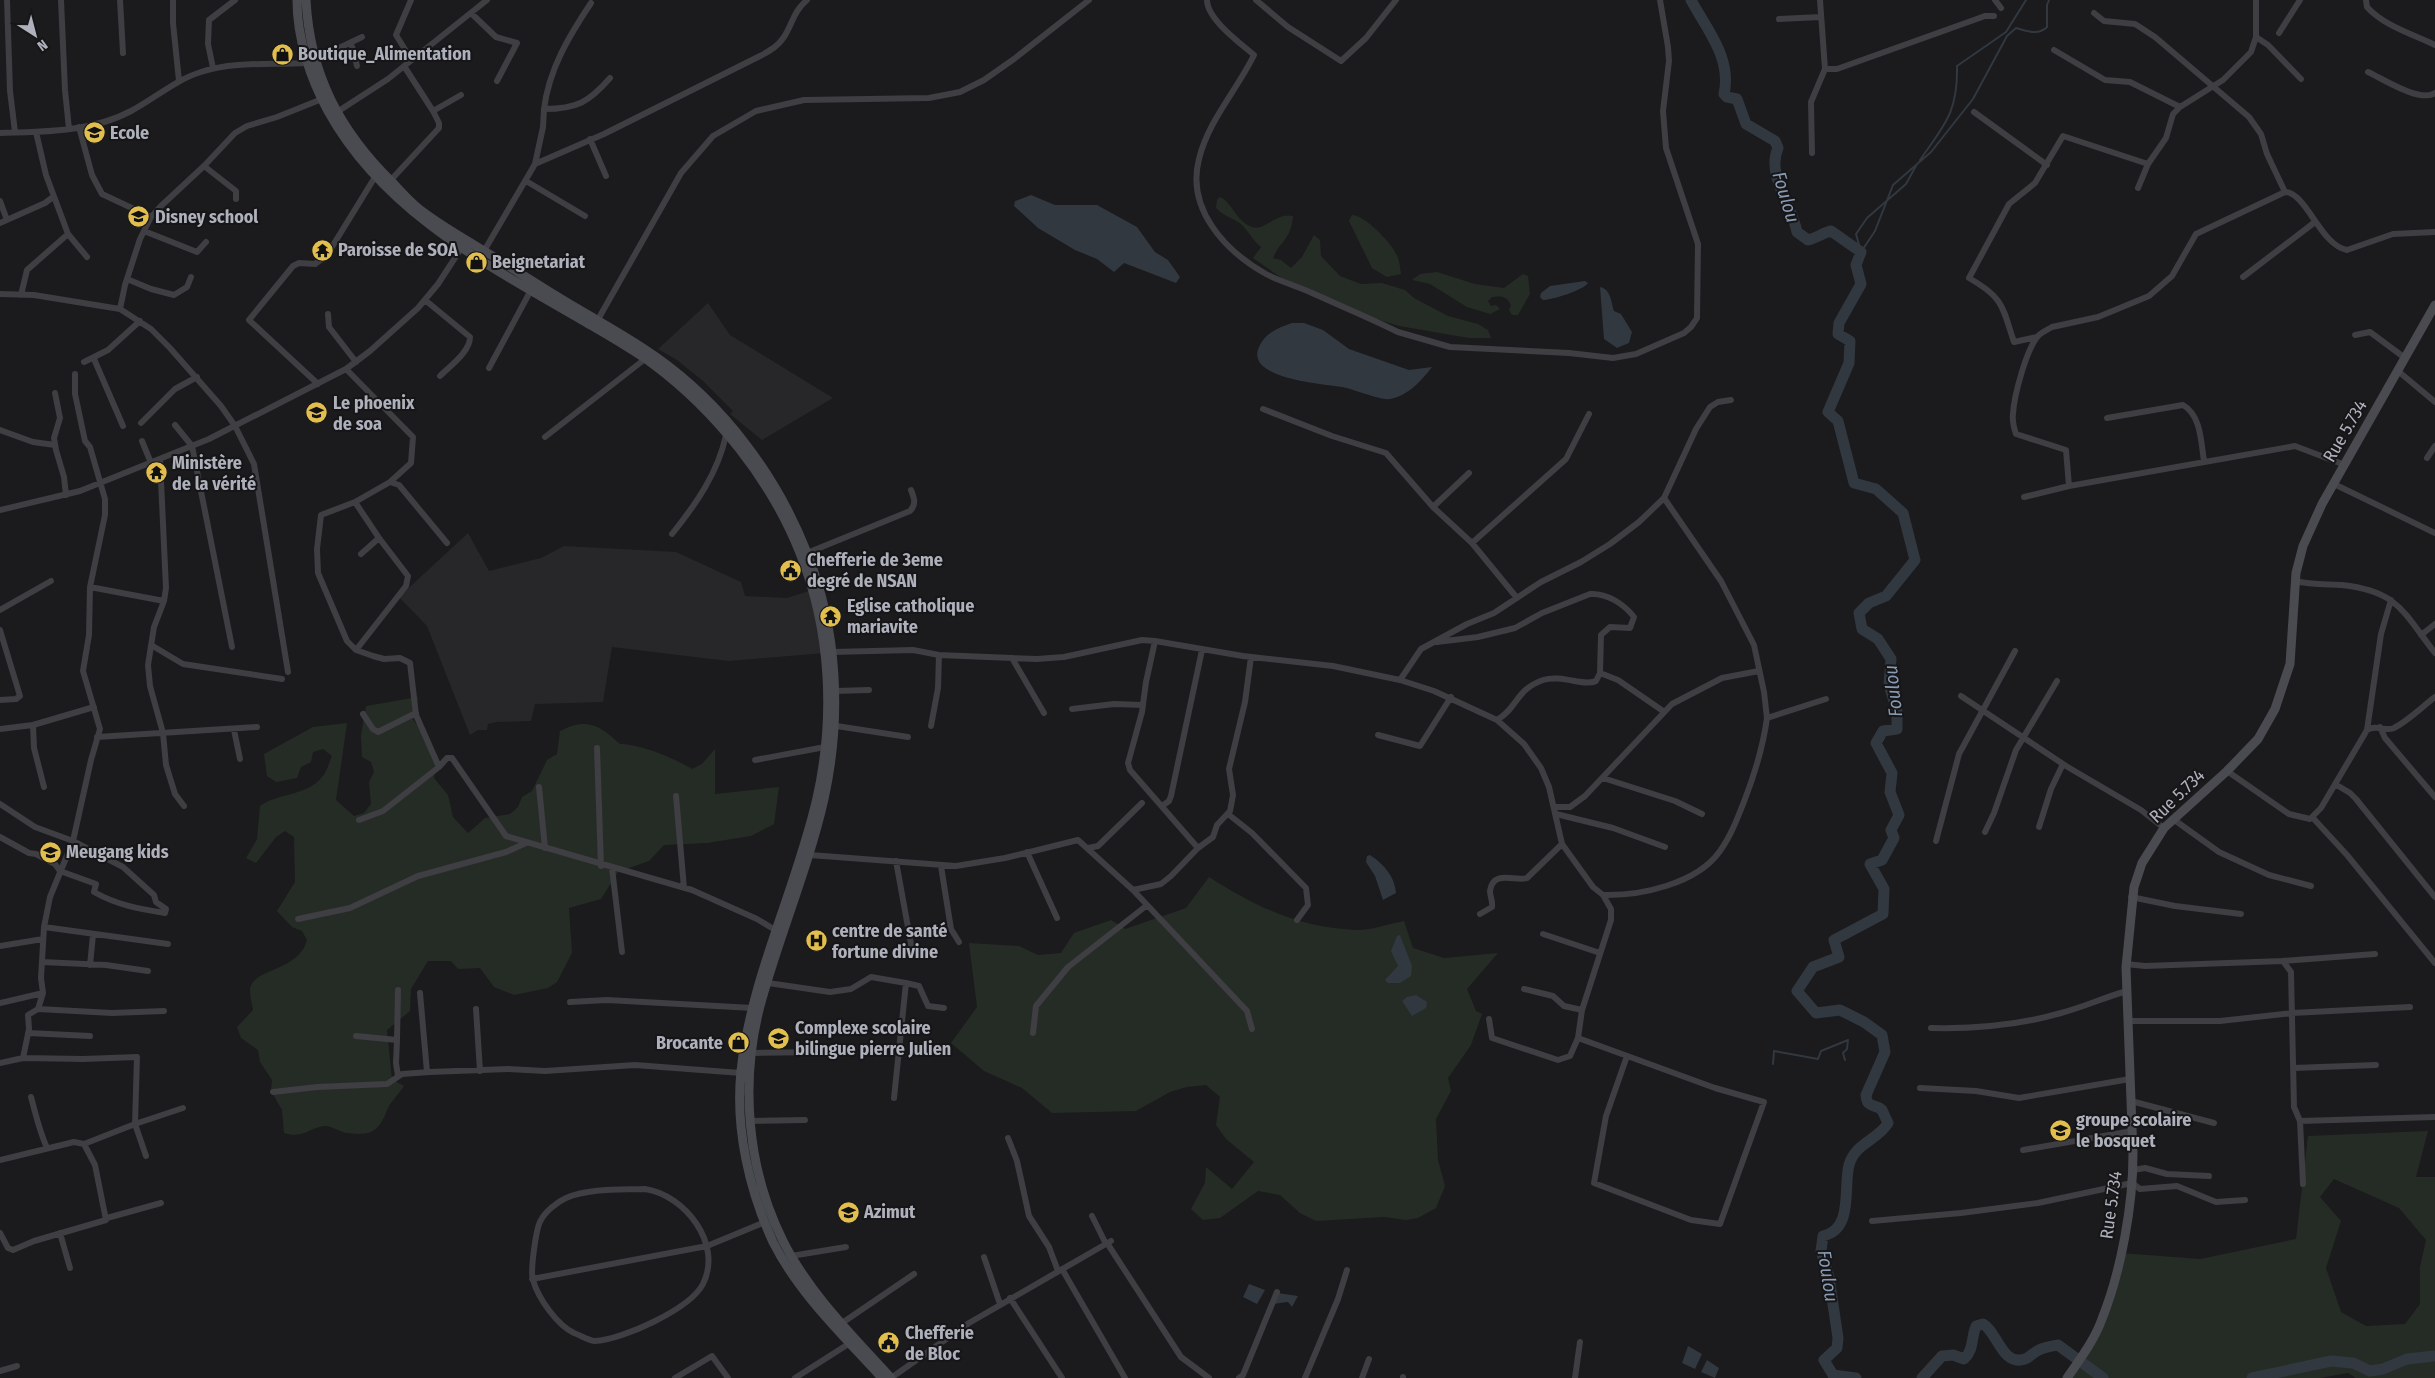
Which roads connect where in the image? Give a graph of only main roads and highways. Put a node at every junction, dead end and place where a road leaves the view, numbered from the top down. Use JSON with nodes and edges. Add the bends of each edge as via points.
{"nodes":[{"id":1,"x":297,"y":0,"type":"edge"},
{"id":2,"x":306,"y":0,"type":"edge"},
{"id":3,"x":311,"y":62,"type":"junction"},
{"id":4,"x":464,"y":244,"type":"junction"},
{"id":5,"x":2435,"y":305,"type":"edge"},
{"id":6,"x":596,"y":323,"type":"junction"},
{"id":7,"x":831,"y":725,"type":"junction"},
{"id":8,"x":882,"y":1378,"type":"edge"},
{"id":9,"x":891,"y":1378,"type":"edge"},
{"id":10,"x":2067,"y":1378,"type":"edge"}],
"edges":[{"from":1,"to":3,"type":"main road"},
{"from":2,"to":3,"type":"main road"},
{"from":3,"to":4,"type":"main road","via":[[337,112],[365,154],[418,209]]},
{"from":3,"to":4,"type":"main road","via":[[322,99],[348,144],[375,177],[414,214]]},
{"from":4,"to":6,"type":"main road","via":[[531,290]]},
{"from":4,"to":6,"type":"main road","via":[[484,251]]},
{"from":5,"to":10,"type":"main road","name":"Rue 5.734","via":[[2334,484],[2303,546],[2295,581],[2290,664],[2275,709],[2258,739],[2228,771],[2164,828],[2142,863],[2131,897],[2126,964],[2132,1183],[2121,1253],[2102,1319],[2086,1351]]},
{"from":6,"to":7,"type":"main road","via":[[690,396],[765,483],[781,510],[801,555],[816,606],[826,653]]},
{"from":6,"to":7,"type":"main road","via":[[665,364],[697,390],[738,434],[771,480],[807,553],[821,597],[832,652],[835,691]]},
{"from":7,"to":8,"type":"main road","via":[[815,805],[753,1008],[741,1073],[741,1122],[751,1181],[765,1222],[791,1273]]},
{"from":7,"to":9,"type":"main road","via":[[825,797],[810,855],[760,1008],[749,1070],[750,1121],[759,1180],[791,1256],[842,1323]]}]}
